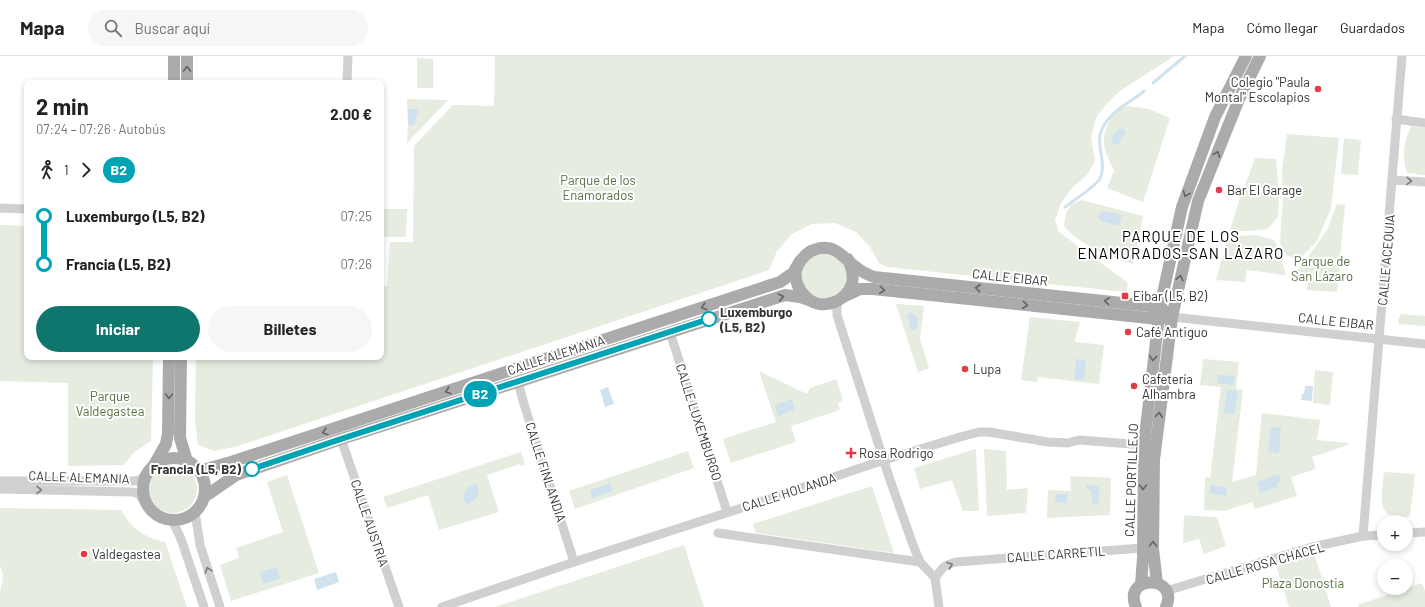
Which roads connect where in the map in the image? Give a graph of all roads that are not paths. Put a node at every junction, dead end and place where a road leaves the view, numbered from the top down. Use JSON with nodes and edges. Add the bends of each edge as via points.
{"nodes":[{"id":1,"x":174,"y":56,"type":"edge"},
{"id":2,"x":188,"y":56,"type":"edge"},
{"id":3,"x":348,"y":56,"type":"edge"},
{"id":4,"x":1246,"y":56,"type":"edge"},
{"id":5,"x":1260,"y":56,"type":"edge"},
{"id":6,"x":1402,"y":56,"type":"edge"},
{"id":7,"x":174,"y":80,"type":"edge"},
{"id":8,"x":187,"y":80,"type":"edge"},
{"id":9,"x":347,"y":80,"type":"edge"},
{"id":10,"x":1396,"y":120,"type":"junction"},
{"id":11,"x":1425,"y":123,"type":"edge"},
{"id":12,"x":1392,"y":180,"type":"junction"},
{"id":13,"x":1425,"y":182,"type":"edge"},
{"id":14,"x":0,"y":208,"type":"edge"},
{"id":15,"x":24,"y":209,"type":"edge"},
{"id":16,"x":848,"y":260,"type":"junction"},
{"id":17,"x":800,"y":261,"type":"junction"},
{"id":18,"x":809,"y":300,"type":"junction"},
{"id":19,"x":836,"y":301,"type":"junction"},
{"id":20,"x":1160,"y":307,"type":"junction"},
{"id":21,"x":1172,"y":316,"type":"junction"},
{"id":22,"x":1158,"y":319,"type":"junction"},
{"id":23,"x":670,"y":332,"type":"junction"},
{"id":24,"x":1379,"y":340,"type":"junction"},
{"id":25,"x":1425,"y":344,"type":"edge"},
{"id":26,"x":169,"y":360,"type":"edge"},
{"id":27,"x":182,"y":360,"type":"edge"},
{"id":28,"x":518,"y":382,"type":"junction"},
{"id":29,"x":341,"y":439,"type":"junction"},
{"id":30,"x":1144,"y":445,"type":"junction"},
{"id":31,"x":884,"y":460,"type":"junction"},
{"id":32,"x":187,"y":461,"type":"junction"},
{"id":33,"x":150,"y":469,"type":"junction"},
{"id":34,"x":199,"y":471,"type":"junction"},
{"id":35,"x":0,"y":481,"type":"edge"},
{"id":36,"x":0,"y":489,"type":"edge"},
{"id":37,"x":204,"y":498,"type":"junction"},
{"id":38,"x":149,"y":508,"type":"junction"},
{"id":39,"x":195,"y":512,"type":"junction"},
{"id":40,"x":727,"y":512,"type":"junction"},
{"id":41,"x":172,"y":520,"type":"junction"},
{"id":42,"x":1425,"y":532,"type":"edge"},
{"id":43,"x":718,"y":533,"type":"dead end"},
{"id":44,"x":1413,"y":533,"type":"edge"},
{"id":45,"x":1377,"y":535,"type":"edge"},
{"id":46,"x":1363,"y":536,"type":"junction"},
{"id":47,"x":1142,"y":548,"type":"junction"},
{"id":48,"x":574,"y":562,"type":"junction"},
{"id":49,"x":920,"y":562,"type":"junction"},
{"id":50,"x":935,"y":578,"type":"junction"},
{"id":51,"x":1141,"y":585,"type":"junction"},
{"id":52,"x":1162,"y":587,"type":"junction"},
{"id":53,"x":204,"y":607,"type":"edge"},
{"id":54,"x":220,"y":607,"type":"edge"},
{"id":55,"x":399,"y":607,"type":"edge"},
{"id":56,"x":442,"y":607,"type":"edge"},
{"id":57,"x":940,"y":607,"type":"edge"},
{"id":58,"x":1134,"y":607,"type":"edge"},
{"id":59,"x":1166,"y":607,"type":"edge"}],
"edges":[{"from":1,"to":7,"type":"main road"},
{"from":8,"to":2,"type":"main road","one_way":true},
{"from":3,"to":9,"type":"street"},
{"from":4,"to":20,"type":"main road","name":"CALLE PORTILLEJO","one_way":true,"via":[[1215,118],[1182,207]]},
{"from":21,"to":5,"type":"main road","name":"CALLE PORTILLEJO","one_way":true,"via":[[1198,201],[1239,98]]},
{"from":6,"to":10,"type":"street","name":"CALLE ACEQUIA"},
{"from":10,"to":11,"type":"street"},
{"from":10,"to":12,"type":"street","name":"CALLE ACEQUIA"},
{"from":12,"to":13,"type":"street","one_way":true},
{"from":12,"to":24,"type":"street","name":"CALLE ACEQUIA"},
{"from":14,"to":15,"type":"street"},
{"from":16,"to":17,"type":"main road","via":[[839,251],[818,248],[808,252]]},
{"from":16,"to":19,"type":"main road","via":[[852,270],[852,282],[849,291]]},
{"from":20,"to":16,"type":"main road","name":"CALLE EIBAR","one_way":true,"via":[[874,277]]},
{"from":17,"to":18,"type":"main road","via":[[796,277],[800,292]]},
{"from":17,"to":34,"type":"main road","name":"CALLE ALEMANIA","one_way":true,"via":[[793,273],[780,282]]},
{"from":18,"to":19,"type":"main road","via":[[817,304]]},
{"from":23,"to":18,"type":"main road","name":"CALLE ALEMANIA","one_way":true,"via":[[785,295]]},
{"from":19,"to":22,"type":"main road","name":"CALLE EIBAR","one_way":true,"via":[[860,289],[873,289]]},
{"from":19,"to":31,"type":"street","via":[[837,315]]},
{"from":20,"to":21,"type":"main road"},
{"from":20,"to":22,"type":"main road","name":"CALLE PORTILLEJO"},
{"from":21,"to":22,"type":"main road","name":"CALLE EIBAR"},
{"from":21,"to":24,"type":"street","name":"CALLE EIBAR"},
{"from":52,"to":21,"type":"main road","name":"CALLE PORTILLEJO","one_way":true,"via":[[1153,549],[1154,460]]},
{"from":22,"to":30,"type":"main road","name":"CALLE PORTILLEJO","one_way":true},
{"from":23,"to":28,"type":"main road","name":"CALLE ALEMANIA"},
{"from":23,"to":40,"type":"street","name":"CALLE LUXEMBURGO"},
{"from":24,"to":25,"type":"street","name":"CALLE EIBAR"},
{"from":24,"to":46,"type":"street","name":"CALLE ACEQUIA"},
{"from":26,"to":33,"type":"main road","one_way":true,"via":[[168,433],[166,444]]},
{"from":27,"to":32,"type":"main road","via":[[180,438]]},
{"from":28,"to":29,"type":"main road","name":"CALLE ALEMANIA"},
{"from":28,"to":48,"type":"street","name":"CALLE FINLANDIA"},
{"from":29,"to":37,"type":"main road","name":"CALLE ALEMANIA","via":[[236,475]]},
{"from":29,"to":55,"type":"street","name":"CALLE AUSTRIA"},
{"from":30,"to":31,"type":"street","name":"CALLE HOLANDA","via":[[1079,440],[1058,443],[979,432]]},
{"from":30,"to":47,"type":"main road","name":"CALLE PORTILLEJO","one_way":true},
{"from":31,"to":40,"type":"street","name":"CALLE HOLANDA"},
{"from":31,"to":49,"type":"street"},
{"from":32,"to":33,"type":"main road","via":[[169,458]]},
{"from":32,"to":34,"type":"main road"},
{"from":33,"to":35,"type":"street","name":"CALLE ALEMANIA","via":[[140,480],[132,481]]},
{"from":33,"to":38,"type":"main road","via":[[144,480],[143,495]]},
{"from":34,"to":37,"type":"main road","via":[[204,483]]},
{"from":36,"to":38,"type":"street","name":"CALLE ALEMANIA","one_way":true,"via":[[132,492],[139,494]]},
{"from":37,"to":39,"type":"main road"},
{"from":38,"to":41,"type":"main road","via":[[158,516]]},
{"from":39,"to":41,"type":"main road","via":[[181,519]]},
{"from":54,"to":39,"type":"street","one_way":true,"via":[[200,545]]},
{"from":40,"to":48,"type":"street","name":"CALLE HOLANDA"},
{"from":41,"to":53,"type":"street"},
{"from":42,"to":44,"type":"street"},
{"from":43,"to":49,"type":"street"},
{"from":45,"to":46,"type":"street","name":"CALLE ROSA CHACEL"},
{"from":46,"to":52,"type":"street","name":"CALLE ROSA CHACEL"},
{"from":50,"to":47,"type":"street","name":"CALLE CARRETIL","one_way":true,"via":[[941,568],[948,564],[970,560]]},
{"from":47,"to":51,"type":"main road","name":"CALLE PORTILLEJO"},
{"from":48,"to":56,"type":"street","name":"CALLE HOLANDA"},
{"from":49,"to":50,"type":"street"},
{"from":50,"to":57,"type":"street"},
{"from":51,"to":52,"type":"main road","via":[[1149,582]]},
{"from":51,"to":58,"type":"main road","name":"CALLE PORTILLEJO","via":[[1134,594]]},
{"from":52,"to":59,"type":"main road","name":"CALLE PORTILLEJO","via":[[1168,602]]}]}
